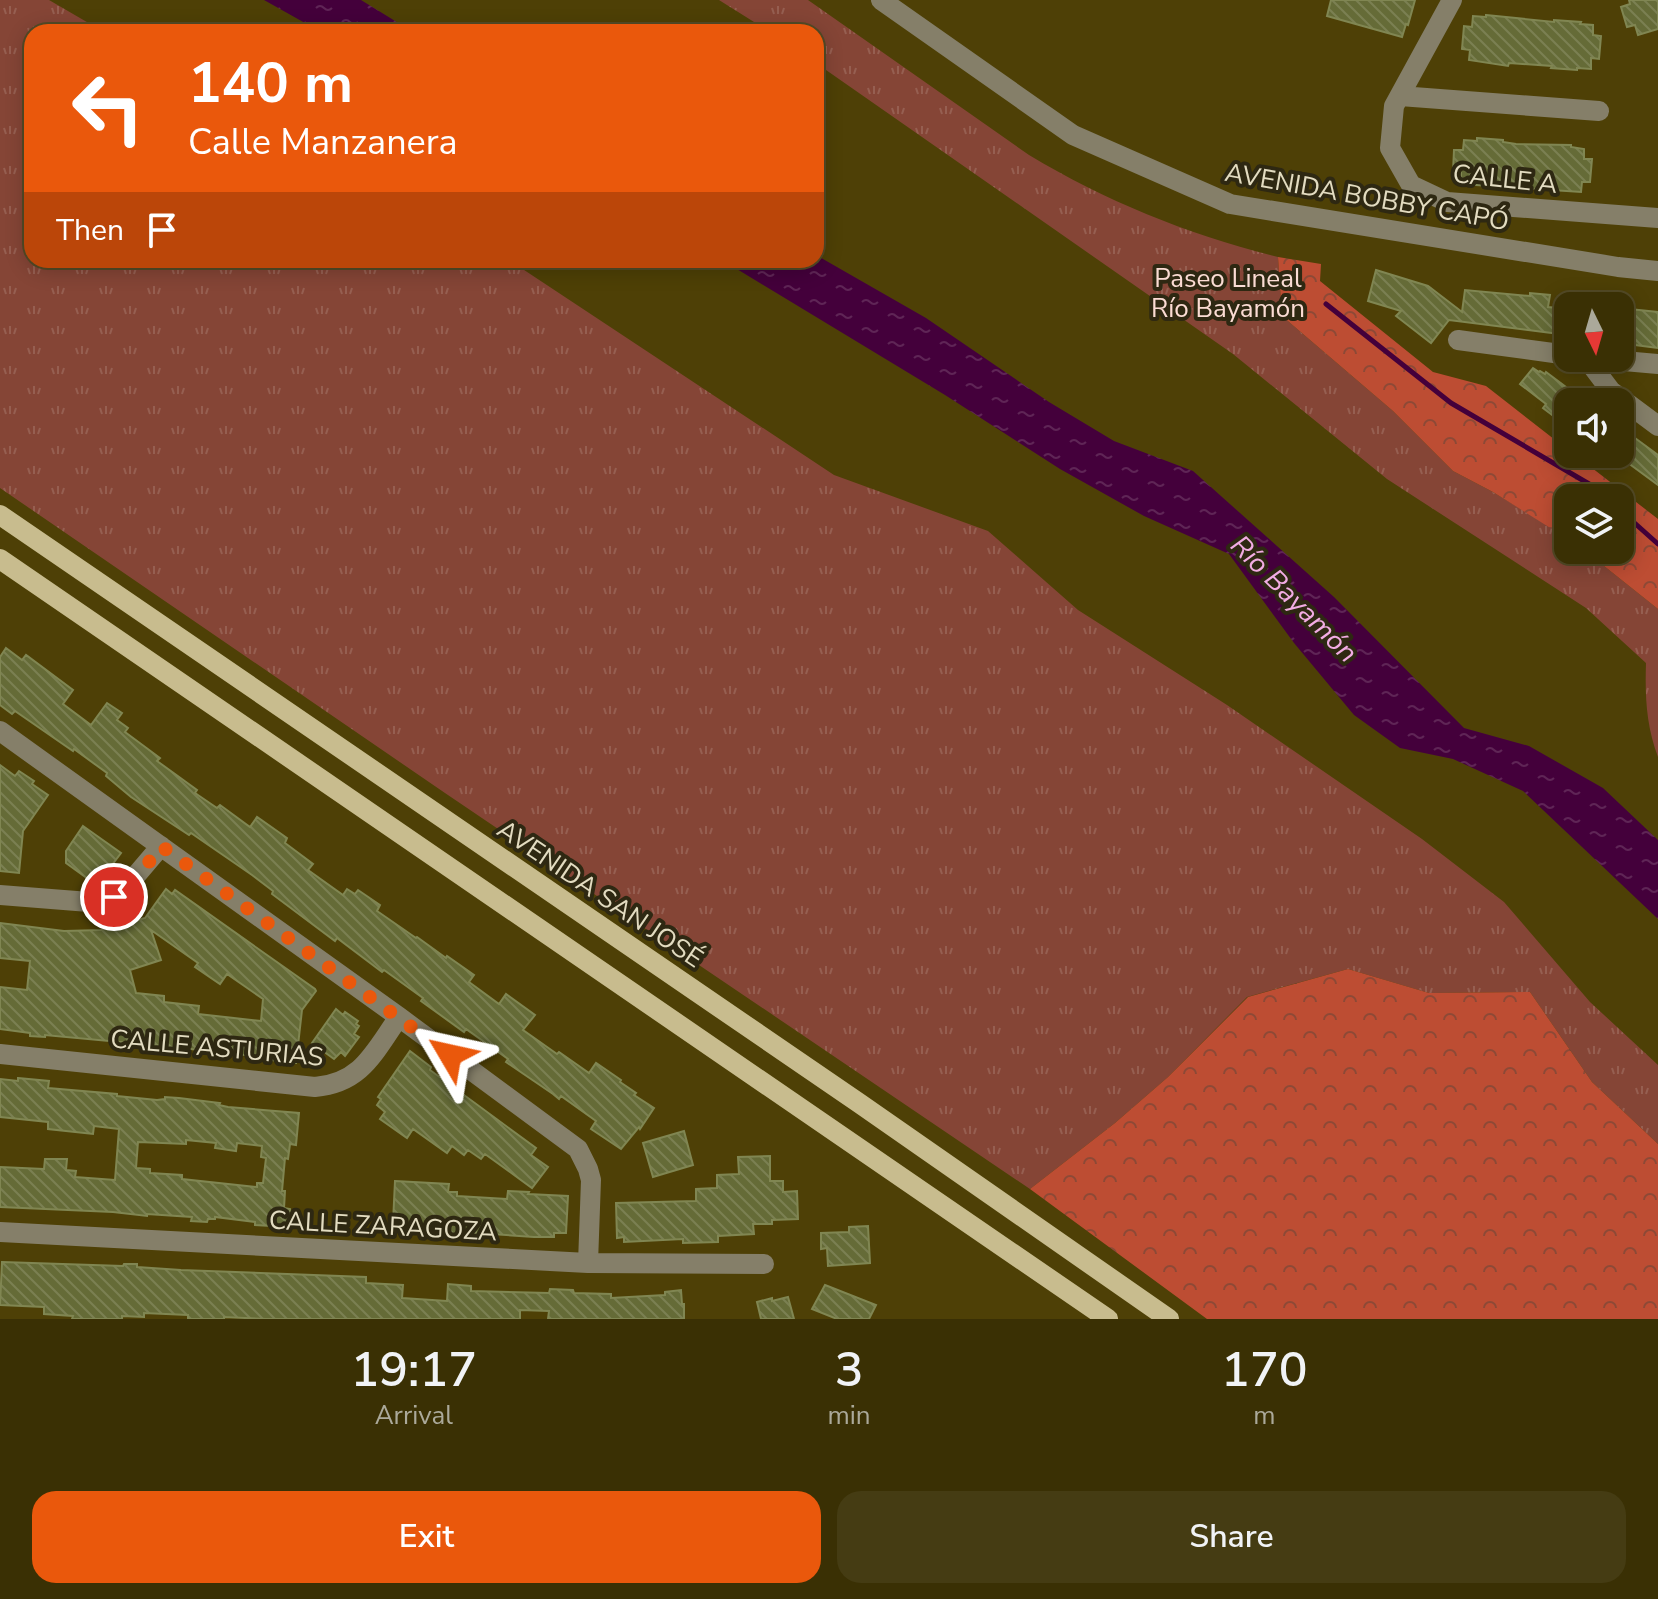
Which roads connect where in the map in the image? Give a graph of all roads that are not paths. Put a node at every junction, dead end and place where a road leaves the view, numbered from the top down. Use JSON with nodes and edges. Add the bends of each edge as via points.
{"nodes":[{"id":1,"x":881,"y":0,"type":"edge"},
{"id":2,"x":1452,"y":0,"type":"edge"},
{"id":3,"x":1400,"y":96,"type":"junction"},
{"id":4,"x":1599,"y":111,"type":"dead end"},
{"id":5,"x":1658,"y":218,"type":"edge"},
{"id":6,"x":1658,"y":271,"type":"edge"},
{"id":7,"x":1458,"y":340,"type":"dead end"},
{"id":8,"x":1554,"y":353,"type":"edge"},
{"id":9,"x":1634,"y":362,"type":"edge"},
{"id":10,"x":1658,"y":364,"type":"edge"},
{"id":11,"x":1598,"y":372,"type":"edge"},
{"id":12,"x":1658,"y":426,"type":"edge"},
{"id":13,"x":0,"y":515,"type":"edge"},
{"id":14,"x":0,"y":559,"type":"edge"},
{"id":15,"x":0,"y":731,"type":"edge"},
{"id":16,"x":161,"y":846,"type":"junction"},
{"id":17,"x":0,"y":895,"type":"edge"},
{"id":18,"x":399,"y":1017,"type":"junction"},
{"id":19,"x":0,"y":1054,"type":"edge"},
{"id":20,"x":0,"y":1232,"type":"edge"},
{"id":21,"x":588,"y":1263,"type":"junction"},
{"id":22,"x":764,"y":1264,"type":"dead end"},
{"id":23,"x":1108,"y":1319,"type":"edge"},
{"id":24,"x":1169,"y":1319,"type":"edge"}],
"edges":[{"from":1,"to":6,"type":"street","name":"AVENIDA BOBBY CAPÓ","via":[[1073,135],[1230,204]]},
{"from":2,"to":3,"type":"street","name":"CALLE A"},
{"from":3,"to":4,"type":"street"},
{"from":3,"to":5,"type":"street","name":"CALLE A","via":[[1394,106],[1390,148],[1411,185],[1447,202]]},
{"from":7,"to":8,"type":"street"},
{"from":9,"to":10,"type":"street"},
{"from":11,"to":12,"type":"street","via":[[1611,391]]},
{"from":13,"to":24,"type":"main road","name":"AVENIDA SAN JOSÉ"},
{"from":14,"to":23,"type":"main road"},
{"from":15,"to":16,"type":"street"},
{"from":16,"to":17,"type":"street","via":[[121,893],[102,901]]},
{"from":16,"to":18,"type":"street"},
{"from":18,"to":19,"type":"street","name":"CALLE ASTURIAS","via":[[363,1067],[328,1086]]},
{"from":18,"to":21,"type":"street","via":[[578,1149],[591,1180]]},
{"from":20,"to":21,"type":"street","name":"CALLE ZARAGOZA"},
{"from":21,"to":22,"type":"street","name":"CALLE ZARAGOZA"}]}
